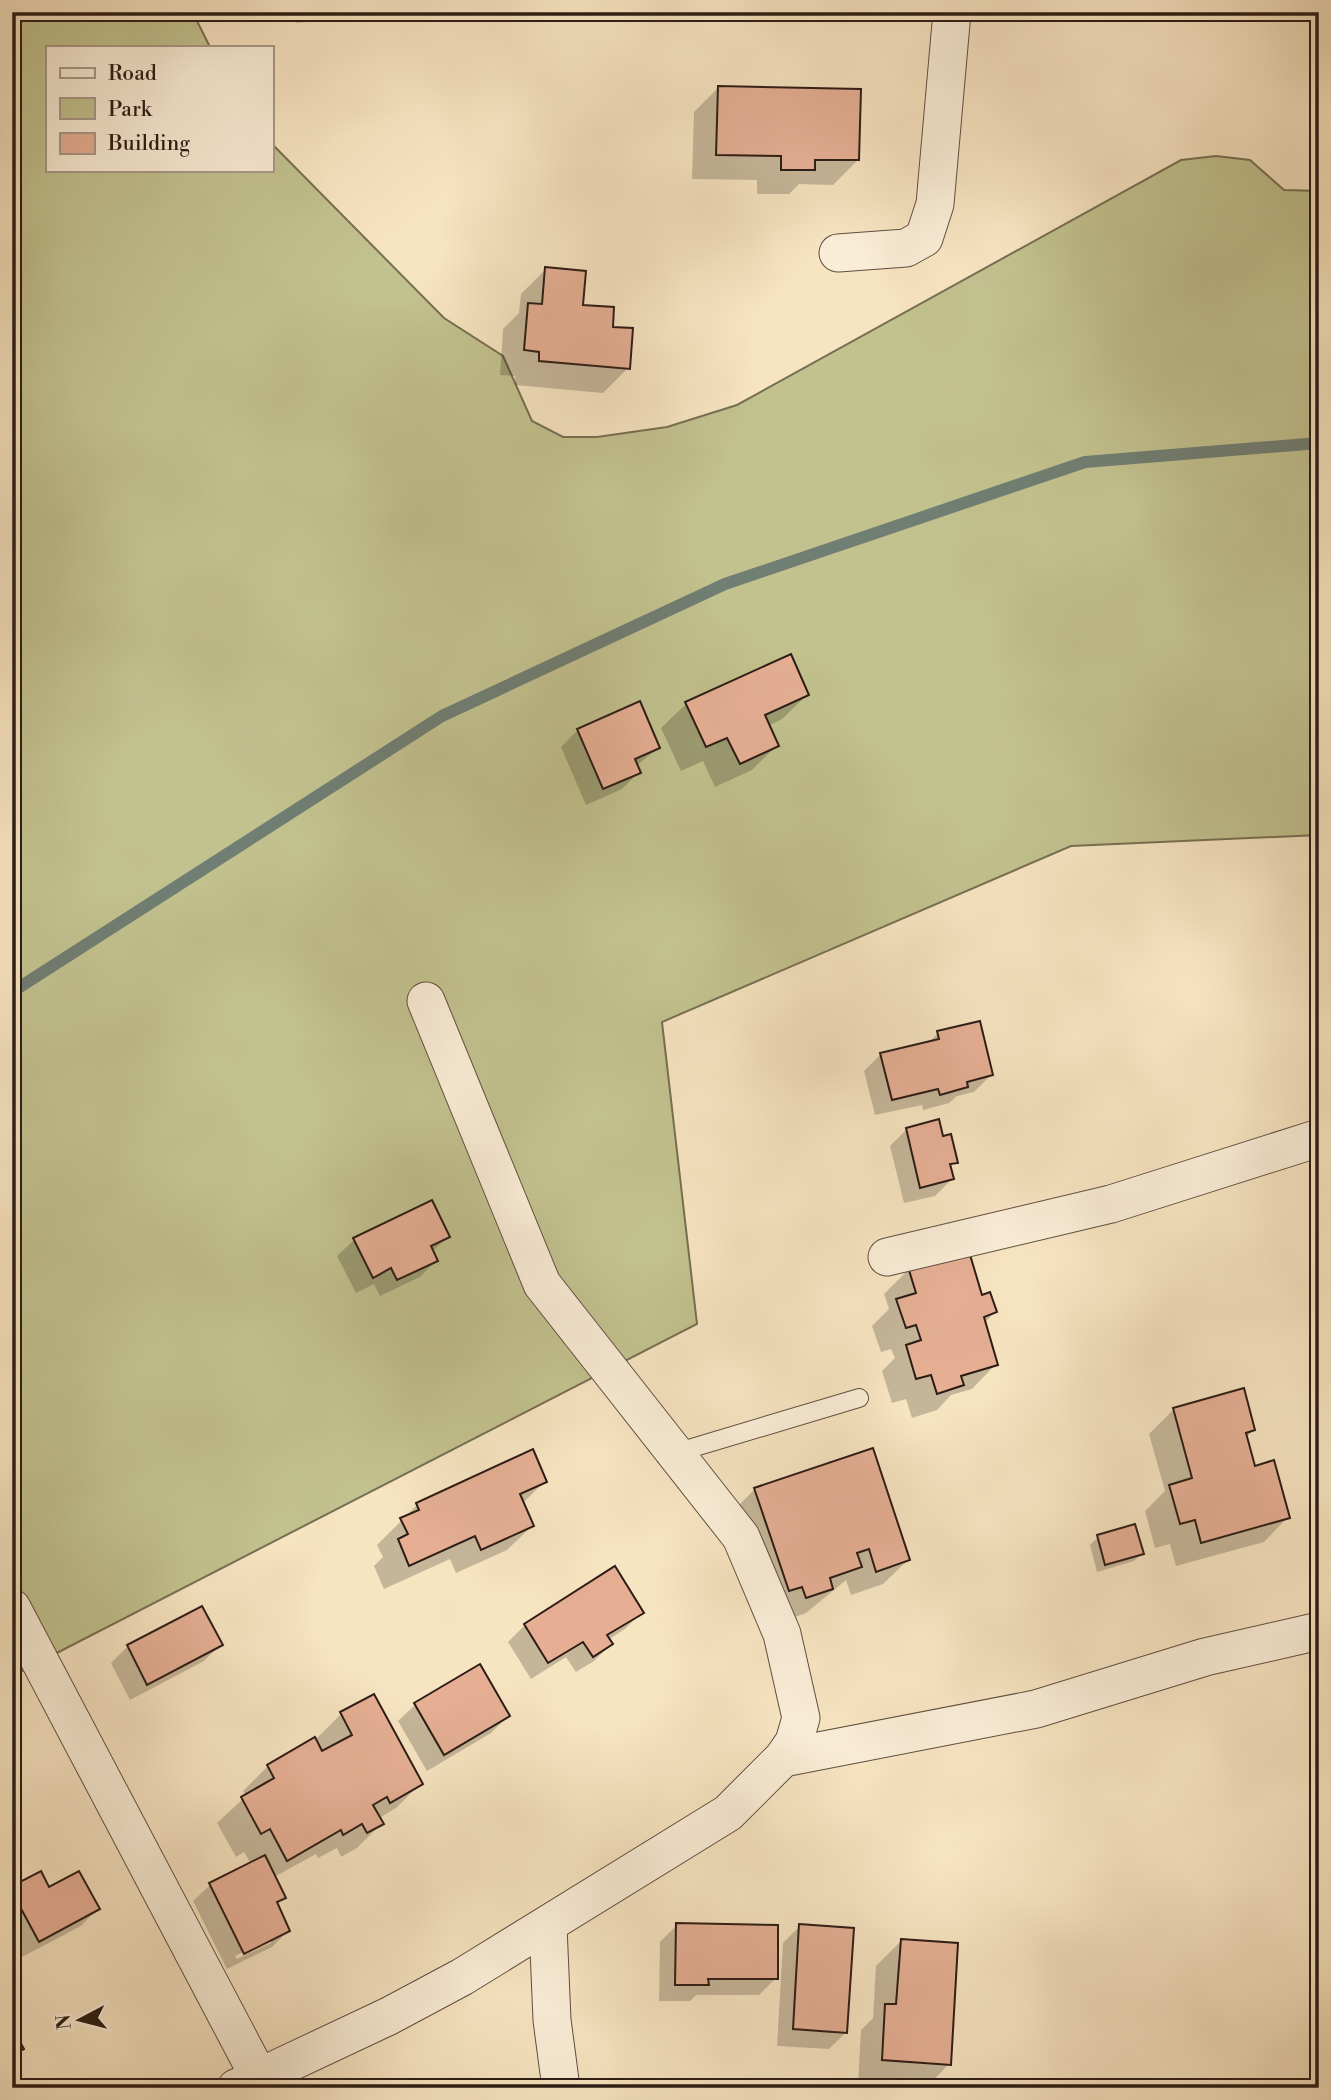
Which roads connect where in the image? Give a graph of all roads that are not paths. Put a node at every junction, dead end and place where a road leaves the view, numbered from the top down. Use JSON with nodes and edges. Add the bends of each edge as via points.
{"nodes":[{"id":1,"x":951,"y":12,"type":"edge"},
{"id":2,"x":838,"y":253,"type":"dead end"},
{"id":3,"x":426,"y":1001,"type":"dead end"},
{"id":4,"x":1319,"y":1138,"type":"edge"},
{"id":5,"x":887,"y":1257,"type":"dead end"},
{"id":6,"x":859,"y":1398,"type":"dead end"},
{"id":7,"x":675,"y":1453,"type":"junction"},
{"id":8,"x":12,"y":1608,"type":"edge"},
{"id":9,"x":1319,"y":1631,"type":"edge"},
{"id":10,"x":783,"y":1758,"type":"junction"},
{"id":11,"x":548,"y":1926,"type":"junction"},
{"id":12,"x":247,"y":2082,"type":"edge"},
{"id":13,"x":561,"y":2088,"type":"edge"}],
"edges":[{"from":1,"to":2,"type":"street","via":[[934,204],[924,238],[906,248]]},
{"from":3,"to":7,"type":"street","via":[[542,1284]]},
{"from":4,"to":5,"type":"street","via":[[1111,1204]]},
{"from":6,"to":7,"type":"lane"},
{"from":7,"to":10,"type":"street","via":[[741,1537],[782,1633],[801,1718]]},
{"from":8,"to":12,"type":"street"},
{"from":9,"to":10,"type":"street","via":[[1205,1657],[1036,1709]]},
{"from":10,"to":11,"type":"street","via":[[728,1813]]},
{"from":11,"to":12,"type":"street","via":[[389,2016]]},
{"from":11,"to":13,"type":"street","via":[[552,2020]]}]}
